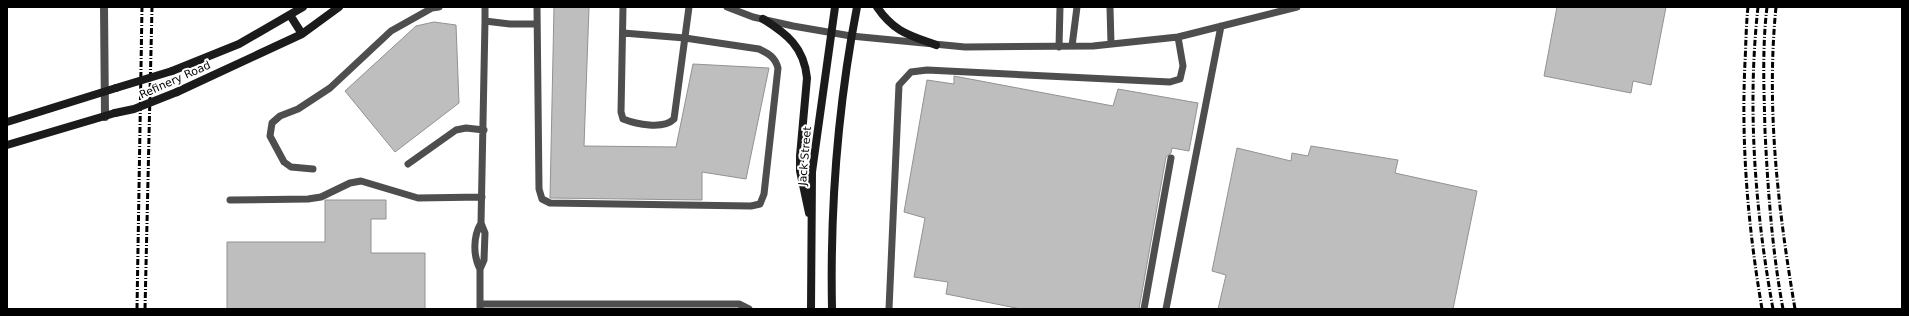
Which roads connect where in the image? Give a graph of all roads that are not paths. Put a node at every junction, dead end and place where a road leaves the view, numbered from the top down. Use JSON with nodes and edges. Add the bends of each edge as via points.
{"nodes":[{"id":1,"x":104,"y":7,"type":"edge"},
{"id":2,"x":303,"y":7,"type":"edge"},
{"id":3,"x":339,"y":7,"type":"edge"},
{"id":4,"x":439,"y":7,"type":"edge"},
{"id":5,"x":485,"y":7,"type":"edge"},
{"id":6,"x":537,"y":7,"type":"edge"},
{"id":7,"x":623,"y":7,"type":"edge"},
{"id":8,"x":689,"y":7,"type":"edge"},
{"id":9,"x":727,"y":7,"type":"edge"},
{"id":10,"x":835,"y":7,"type":"edge"},
{"id":11,"x":857,"y":7,"type":"edge"},
{"id":12,"x":877,"y":7,"type":"edge"},
{"id":13,"x":1060,"y":7,"type":"edge"},
{"id":14,"x":1077,"y":7,"type":"edge"},
{"id":15,"x":1110,"y":7,"type":"edge"},
{"id":16,"x":1298,"y":7,"type":"edge"},
{"id":17,"x":290,"y":14,"type":"junction"},
{"id":18,"x":762,"y":20,"type":"junction"},
{"id":19,"x":485,"y":21,"type":"junction"},
{"id":20,"x":537,"y":24,"type":"junction"},
{"id":21,"x":1221,"y":26,"type":"junction"},
{"id":22,"x":831,"y":32,"type":"junction"},
{"id":23,"x":623,"y":33,"type":"junction"},
{"id":24,"x":302,"y":34,"type":"junction"},
{"id":25,"x":851,"y":36,"type":"junction"},
{"id":26,"x":1178,"y":37,"type":"junction"},
{"id":27,"x":685,"y":38,"type":"junction"},
{"id":28,"x":1111,"y":44,"type":"junction"},
{"id":29,"x":936,"y":45,"type":"junction"},
{"id":30,"x":1059,"y":46,"type":"junction"},
{"id":31,"x":1072,"y":46,"type":"junction"},
{"id":32,"x":105,"y":91,"type":"junction"},
{"id":33,"x":105,"y":117,"type":"junction"},
{"id":34,"x":7,"y":122,"type":"edge"},
{"id":35,"x":484,"y":130,"type":"junction"},
{"id":36,"x":7,"y":145,"type":"edge"},
{"id":37,"x":1171,"y":158,"type":"dead end"},
{"id":38,"x":408,"y":164,"type":"dead end"},
{"id":39,"x":313,"y":169,"type":"dead end"},
{"id":40,"x":482,"y":197,"type":"junction"},
{"id":41,"x":230,"y":200,"type":"dead end"},
{"id":42,"x":812,"y":229,"type":"junction"},
{"id":43,"x":480,"y":307,"type":"edge"},
{"id":44,"x":749,"y":309,"type":"edge"},
{"id":45,"x":811,"y":309,"type":"edge"},
{"id":46,"x":832,"y":309,"type":"edge"},
{"id":47,"x":890,"y":309,"type":"edge"},
{"id":48,"x":1144,"y":309,"type":"edge"},
{"id":49,"x":1166,"y":309,"type":"edge"}],
"edges":[{"from":1,"to":32,"type":"street"},
{"from":2,"to":17,"type":"main road","name":"Refinery Road"},
{"from":3,"to":24,"type":"main road","name":"Refinery Road"},
{"from":4,"to":39,"type":"lane","via":[[432,8],[391,31],[330,88],[272,123],[270,136],[284,162],[291,167]]},
{"from":5,"to":19,"type":"lane"},
{"from":6,"to":20,"type":"lane"},
{"from":7,"to":23,"type":"lane"},
{"from":8,"to":27,"type":"lane"},
{"from":9,"to":18,"type":"lane"},
{"from":10,"to":22,"type":"main road","name":"Jack Street"},
{"from":11,"to":25,"type":"main road"},
{"from":12,"to":29,"type":"main road","via":[[886,20],[901,32]]},
{"from":13,"to":30,"type":"lane"},
{"from":14,"to":31,"type":"lane"},
{"from":15,"to":28,"type":"lane"},
{"from":16,"to":21,"type":"lane"},
{"from":17,"to":24,"type":"main road"},
{"from":17,"to":32,"type":"main road","name":"Refinery Road","bridge":true,"via":[[239,44],[172,71]]},
{"from":18,"to":22,"type":"lane"},
{"from":18,"to":42,"type":"main road","via":[[790,39],[802,55],[806,67],[800,172]]},
{"from":19,"to":20,"type":"lane"},
{"from":19,"to":35,"type":"lane"},
{"from":20,"to":27,"type":"lane","via":[[539,189],[542,199],[550,204],[760,204],[764,194],[778,76],[776,60],[769,53],[759,49]]},
{"from":21,"to":26,"type":"lane"},
{"from":21,"to":49,"type":"lane"},
{"from":22,"to":25,"type":"lane"},
{"from":22,"to":42,"type":"main road","name":"Jack Street","via":[[812,172]]},
{"from":23,"to":27,"type":"lane"},
{"from":23,"to":27,"type":"lane","via":[[623,119],[663,125],[674,118]]},
{"from":24,"to":33,"type":"main road","name":"Refinery Road","bridge":true,"via":[[178,92]]},
{"from":25,"to":29,"type":"lane"},
{"from":25,"to":46,"type":"main road","via":[[835,176]]},
{"from":26,"to":28,"type":"lane"},
{"from":26,"to":47,"type":"lane","via":[[1183,66],[1180,79],[1170,82],[927,70],[911,72],[899,86]]},
{"from":28,"to":31,"type":"lane"},
{"from":29,"to":30,"type":"lane"},
{"from":30,"to":31,"type":"lane"},
{"from":32,"to":33,"type":"street"},
{"from":32,"to":34,"type":"main road","name":"Refinery Road"},
{"from":33,"to":36,"type":"main road","name":"Refinery Road"},
{"from":35,"to":38,"type":"lane","via":[[456,130]]},
{"from":35,"to":40,"type":"lane"},
{"from":37,"to":48,"type":"lane"},
{"from":40,"to":41,"type":"lane","via":[[418,198],[361,181],[350,183],[321,197],[308,199]]},
{"from":40,"to":43,"type":"lane","via":[[481,223],[476,231]]},
{"from":42,"to":45,"type":"main road","name":"Jack Street"},
{"from":43,"to":44,"type":"lane","via":[[739,304]]}]}
